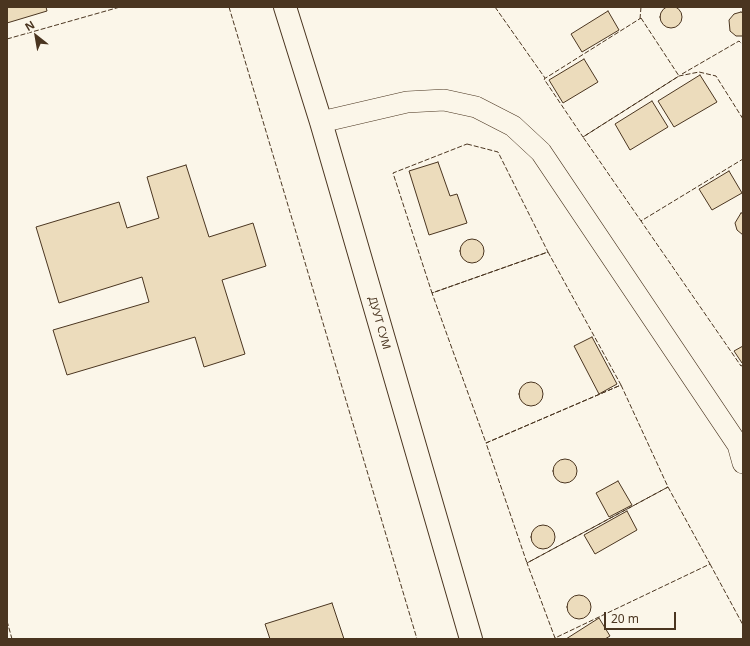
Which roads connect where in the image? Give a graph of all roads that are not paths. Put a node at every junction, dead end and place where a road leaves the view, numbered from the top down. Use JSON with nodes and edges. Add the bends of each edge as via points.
{"nodes":[{"id":1,"x":285,"y":7,"type":"edge"},
{"id":2,"x":321,"y":122,"type":"junction"},
{"id":3,"x":741,"y":453,"type":"edge"},
{"id":4,"x":471,"y":639,"type":"edge"}],
"edges":[{"from":1,"to":2,"type":"main road","name":"ДУУТ СУМ"},
{"from":2,"to":3,"type":"street","via":[[407,102],[444,100],[476,107],[513,126],[541,152]]},
{"from":2,"to":4,"type":"main road","name":"ДУУТ СУМ"}]}
